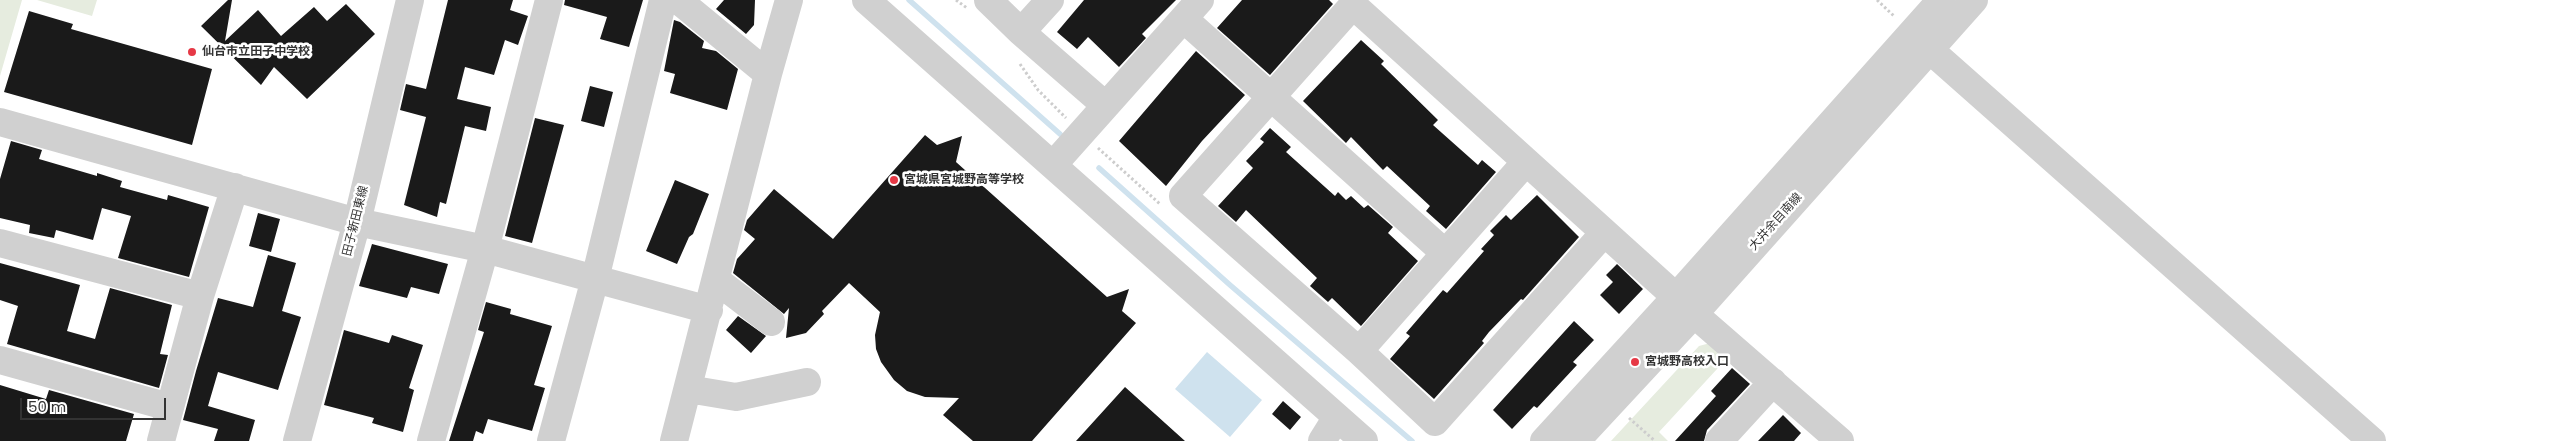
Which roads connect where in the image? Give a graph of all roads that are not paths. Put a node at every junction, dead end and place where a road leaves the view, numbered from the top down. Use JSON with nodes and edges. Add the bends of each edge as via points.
{"nodes":[{"id":1,"x":410,"y":0,"type":"edge"},
{"id":2,"x":550,"y":0,"type":"edge"},
{"id":3,"x":663,"y":0,"type":"edge"},
{"id":4,"x":678,"y":0,"type":"edge"},
{"id":5,"x":790,"y":0,"type":"edge"},
{"id":6,"x":866,"y":0,"type":"edge"},
{"id":7,"x":988,"y":0,"type":"edge"},
{"id":8,"x":1050,"y":0,"type":"edge"},
{"id":9,"x":1941,"y":0,"type":"edge"},
{"id":10,"x":1974,"y":0,"type":"edge"},
{"id":11,"x":1192,"y":9,"type":"edge"},
{"id":12,"x":1021,"y":32,"type":"junction"},
{"id":13,"x":1930,"y":50,"type":"junction"},
{"id":14,"x":768,"y":74,"type":"junction"},
{"id":15,"x":1272,"y":97,"type":"junction"},
{"id":16,"x":1106,"y":104,"type":"junction"},
{"id":17,"x":0,"y":122,"type":"edge"},
{"id":18,"x":1525,"y":163,"type":"junction"},
{"id":19,"x":1053,"y":165,"type":"junction"},
{"id":20,"x":235,"y":187,"type":"junction"},
{"id":21,"x":357,"y":222,"type":"junction"},
{"id":22,"x":1604,"y":233,"type":"junction"},
{"id":23,"x":0,"y":243,"type":"edge"},
{"id":24,"x":485,"y":250,"type":"junction"},
{"id":25,"x":1444,"y":253,"type":"junction"},
{"id":26,"x":595,"y":279,"type":"junction"},
{"id":27,"x":716,"y":280,"type":"junction"},
{"id":28,"x":200,"y":296,"type":"junction"},
{"id":29,"x":1685,"y":306,"type":"junction"},
{"id":30,"x":709,"y":310,"type":"junction"},
{"id":31,"x":771,"y":322,"type":"dead end"},
{"id":32,"x":1359,"y":351,"type":"junction"},
{"id":33,"x":0,"y":360,"type":"edge"},
{"id":34,"x":807,"y":382,"type":"dead end"},
{"id":35,"x":1772,"y":382,"type":"junction"},
{"id":36,"x":688,"y":389,"type":"junction"},
{"id":37,"x":169,"y":407,"type":"junction"},
{"id":38,"x":1337,"y":417,"type":"junction"},
{"id":39,"x":161,"y":441,"type":"edge"},
{"id":40,"x":297,"y":441,"type":"edge"},
{"id":41,"x":431,"y":441,"type":"edge"},
{"id":42,"x":551,"y":441,"type":"edge"},
{"id":43,"x":674,"y":441,"type":"edge"},
{"id":44,"x":1322,"y":441,"type":"edge"},
{"id":45,"x":1364,"y":441,"type":"edge"},
{"id":46,"x":1544,"y":441,"type":"edge"},
{"id":47,"x":1576,"y":441,"type":"edge"},
{"id":48,"x":1719,"y":441,"type":"edge"},
{"id":49,"x":1840,"y":441,"type":"edge"},
{"id":50,"x":2372,"y":441,"type":"edge"}],
"edges":[{"from":1,"to":21,"type":"street","name":"田子新田東線"},
{"from":2,"to":24,"type":"street"},
{"from":3,"to":26,"type":"street"},
{"from":4,"to":14,"type":"street"},
{"from":5,"to":14,"type":"street"},
{"from":6,"to":19,"type":"street"},
{"from":7,"to":12,"type":"street"},
{"from":8,"to":12,"type":"street"},
{"from":9,"to":29,"type":"street"},
{"from":10,"to":13,"type":"street","name":"大井余目南線"},
{"from":11,"to":15,"type":"street"},
{"from":11,"to":16,"type":"street"},
{"from":12,"to":16,"type":"street"},
{"from":13,"to":29,"type":"street","name":"大井余目南線"},
{"from":13,"to":50,"type":"street"},
{"from":14,"to":27,"type":"street"},
{"from":15,"to":18,"type":"street","via":[[1353,5]]},
{"from":15,"to":25,"type":"street"},
{"from":15,"to":32,"type":"street","via":[[1183,196]]},
{"from":16,"to":19,"type":"street"},
{"from":17,"to":20,"type":"street"},
{"from":18,"to":22,"type":"street"},
{"from":18,"to":25,"type":"street"},
{"from":19,"to":38,"type":"street"},
{"from":20,"to":21,"type":"street"},
{"from":20,"to":28,"type":"street"},
{"from":21,"to":24,"type":"street"},
{"from":21,"to":40,"type":"street","name":"田子新田東線"},
{"from":22,"to":29,"type":"street"},
{"from":22,"to":32,"type":"street","via":[[1435,422]]},
{"from":23,"to":28,"type":"street"},
{"from":24,"to":26,"type":"street"},
{"from":24,"to":41,"type":"street"},
{"from":25,"to":32,"type":"street"},
{"from":26,"to":30,"type":"street"},
{"from":26,"to":42,"type":"street"},
{"from":27,"to":30,"type":"street"},
{"from":27,"to":31,"type":"street"},
{"from":28,"to":37,"type":"street"},
{"from":29,"to":35,"type":"street"},
{"from":29,"to":46,"type":"street"},
{"from":29,"to":47,"type":"street","name":"大井余目南線"},
{"from":30,"to":36,"type":"street"},
{"from":33,"to":37,"type":"street"},
{"from":34,"to":36,"type":"street","via":[[736,397]]},
{"from":35,"to":48,"type":"street"},
{"from":35,"to":49,"type":"street"},
{"from":36,"to":43,"type":"street"},
{"from":37,"to":39,"type":"street"},
{"from":38,"to":44,"type":"street"},
{"from":38,"to":45,"type":"street"}]}
